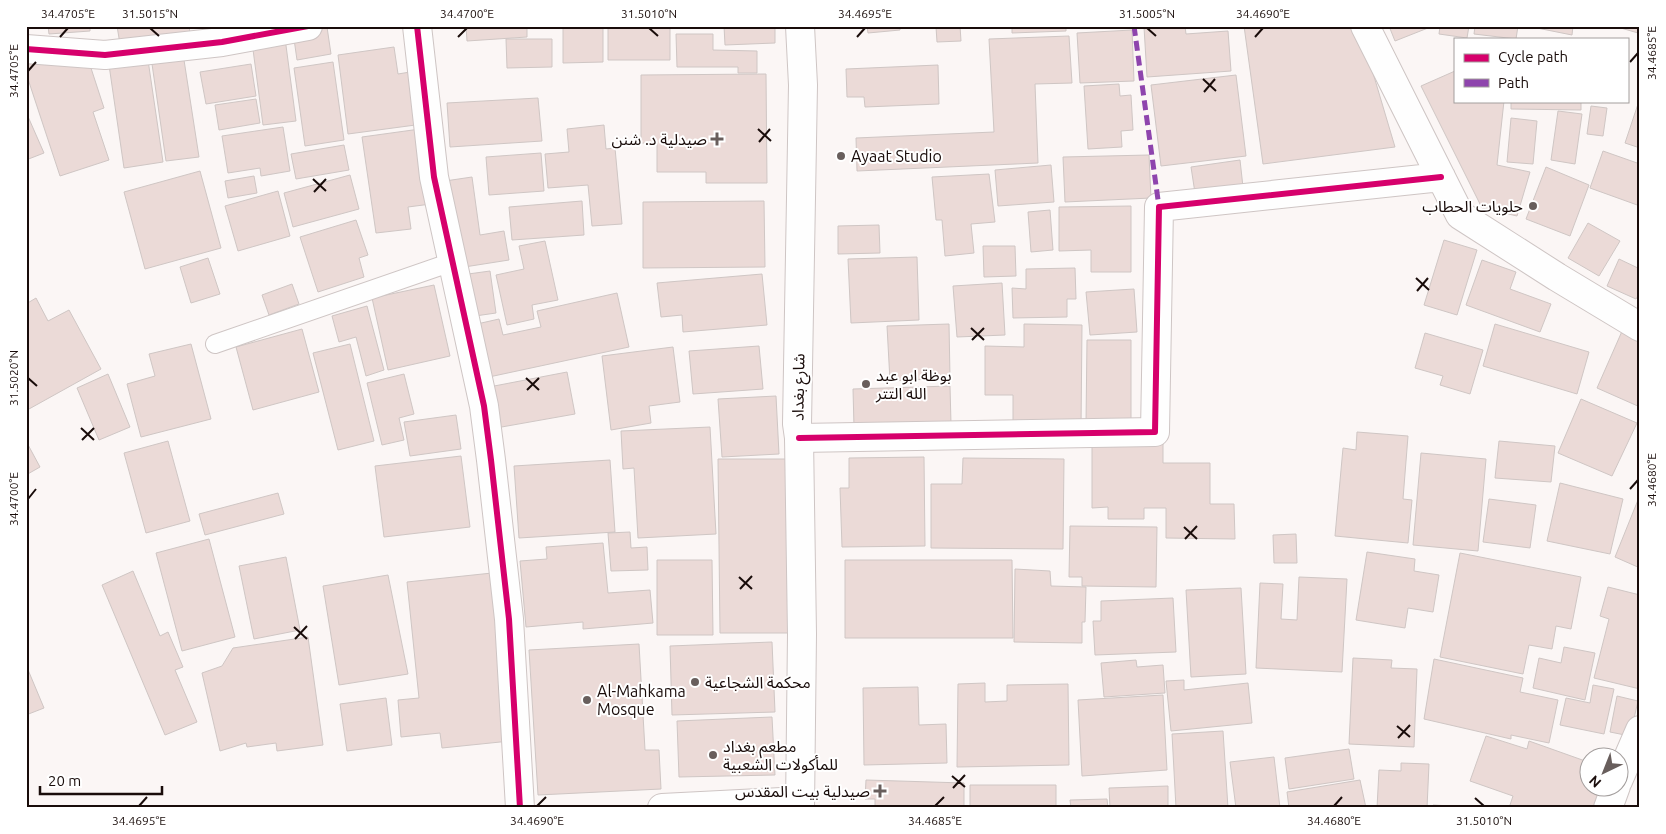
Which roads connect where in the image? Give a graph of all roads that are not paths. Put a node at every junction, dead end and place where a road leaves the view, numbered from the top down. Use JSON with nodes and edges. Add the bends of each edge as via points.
{"nodes":[{"id":1,"x":308,"y":26,"type":"edge"},
{"id":2,"x":417,"y":26,"type":"edge"},
{"id":3,"x":800,"y":26,"type":"edge"},
{"id":4,"x":1366,"y":26,"type":"edge"},
{"id":5,"x":26,"y":49,"type":"edge"},
{"id":6,"x":1441,"y":177,"type":"junction"},
{"id":7,"x":452,"y":262,"type":"junction"},
{"id":8,"x":1640,"y":327,"type":"edge"},
{"id":9,"x":214,"y":344,"type":"dead end"},
{"id":10,"x":799,"y":438,"type":"junction"},
{"id":11,"x":1640,"y":730,"type":"edge"},
{"id":12,"x":1628,"y":758,"type":"edge"},
{"id":13,"x":1612,"y":796,"type":"edge"},
{"id":14,"x":800,"y":804,"type":"edge"},
{"id":15,"x":520,"y":808,"type":"edge"},
{"id":16,"x":662,"y":808,"type":"edge"},
{"id":17,"x":1608,"y":808,"type":"edge"}],
"edges":[{"from":1,"to":5,"type":"street","via":[[222,42],[105,55]]},
{"from":2,"to":7,"type":"street","via":[[434,177]]},
{"from":3,"to":10,"type":"street","name":"شارع بغداد","via":[[803,85]]},
{"from":4,"to":6,"type":"street"},
{"from":6,"to":8,"type":"street","via":[[1460,215]]},
{"from":6,"to":10,"type":"street","via":[[1159,207],[1156,432]]},
{"from":7,"to":9,"type":"lane"},
{"from":7,"to":15,"type":"street","via":[[484,406],[491,460],[510,619]]},
{"from":10,"to":14,"type":"street","name":"شارع بغداد"},
{"from":11,"to":12,"type":"street"},
{"from":13,"to":17,"type":"street"},
{"from":14,"to":16,"type":"street"}]}
